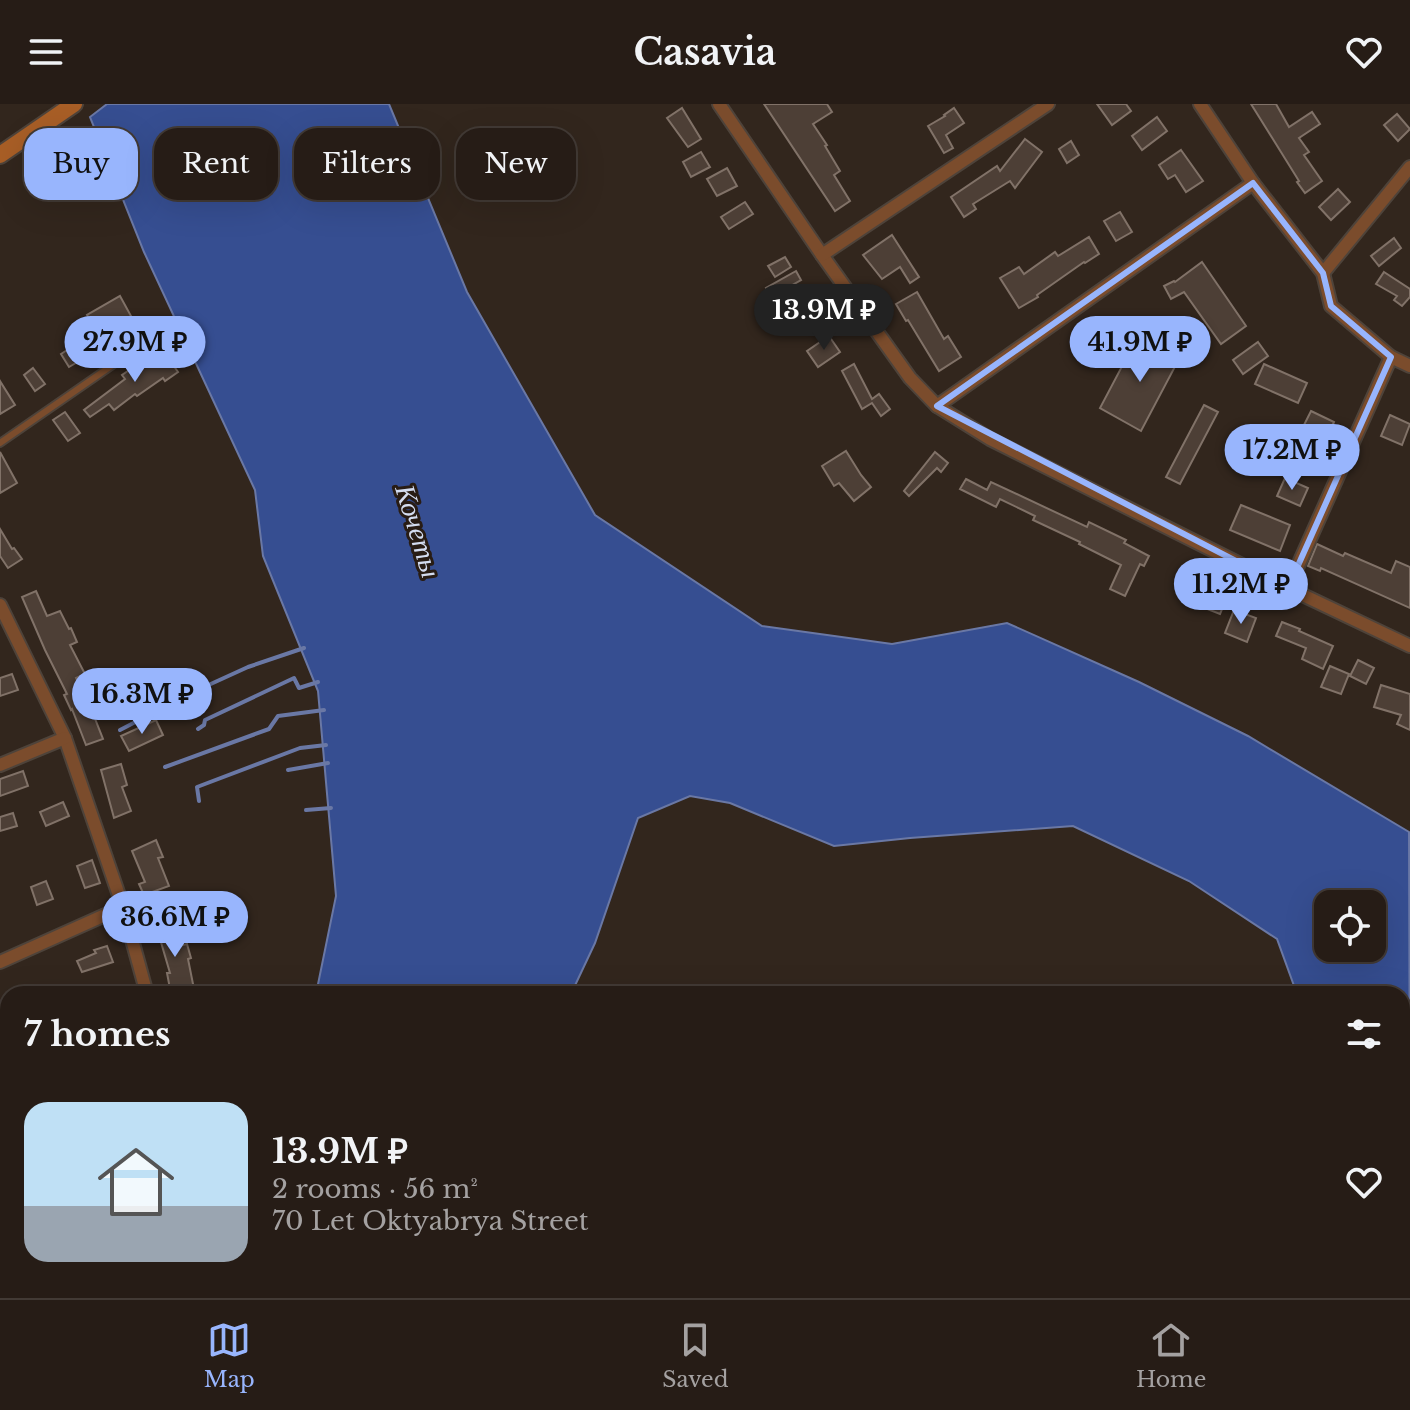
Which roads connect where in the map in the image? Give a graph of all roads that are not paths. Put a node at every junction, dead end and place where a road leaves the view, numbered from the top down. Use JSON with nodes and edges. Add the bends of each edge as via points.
{"nodes":[{"id":1,"x":72,"y":104,"type":"edge"},
{"id":2,"x":719,"y":104,"type":"edge"},
{"id":3,"x":1048,"y":104,"type":"edge"},
{"id":4,"x":1200,"y":104,"type":"edge"},
{"id":5,"x":0,"y":155,"type":"edge"},
{"id":6,"x":1410,"y":167,"type":"edge"},
{"id":7,"x":1253,"y":183,"type":"junction"},
{"id":8,"x":822,"y":255,"type":"junction"},
{"id":9,"x":1323,"y":273,"type":"junction"},
{"id":10,"x":130,"y":353,"type":"dead end"},
{"id":11,"x":1391,"y":357,"type":"junction"},
{"id":12,"x":1410,"y":366,"type":"edge"},
{"id":13,"x":937,"y":406,"type":"junction"},
{"id":14,"x":0,"y":443,"type":"edge"},
{"id":15,"x":1288,"y":588,"type":"junction"},
{"id":16,"x":0,"y":605,"type":"edge"},
{"id":17,"x":1410,"y":646,"type":"edge"},
{"id":18,"x":65,"y":738,"type":"junction"},
{"id":19,"x":0,"y":765,"type":"edge"},
{"id":20,"x":123,"y":907,"type":"junction"},
{"id":21,"x":0,"y":962,"type":"edge"},
{"id":22,"x":145,"y":986,"type":"edge"}],
"edges":[{"from":1,"to":5,"type":"street"},
{"from":2,"to":8,"type":"street"},
{"from":3,"to":8,"type":"street"},
{"from":4,"to":7,"type":"street"},
{"from":6,"to":9,"type":"street"},
{"from":7,"to":9,"type":"street"},
{"from":7,"to":13,"type":"street"},
{"from":8,"to":13,"type":"street","via":[[910,378]]},
{"from":9,"to":11,"type":"street","via":[[1331,306]]},
{"from":10,"to":14,"type":"lane"},
{"from":11,"to":12,"type":"street"},
{"from":11,"to":15,"type":"street"},
{"from":13,"to":15,"type":"street","via":[[990,439]]},
{"from":15,"to":17,"type":"street"},
{"from":16,"to":18,"type":"street"},
{"from":18,"to":19,"type":"street"},
{"from":18,"to":20,"type":"street"},
{"from":20,"to":21,"type":"street"},
{"from":20,"to":22,"type":"street"}]}
